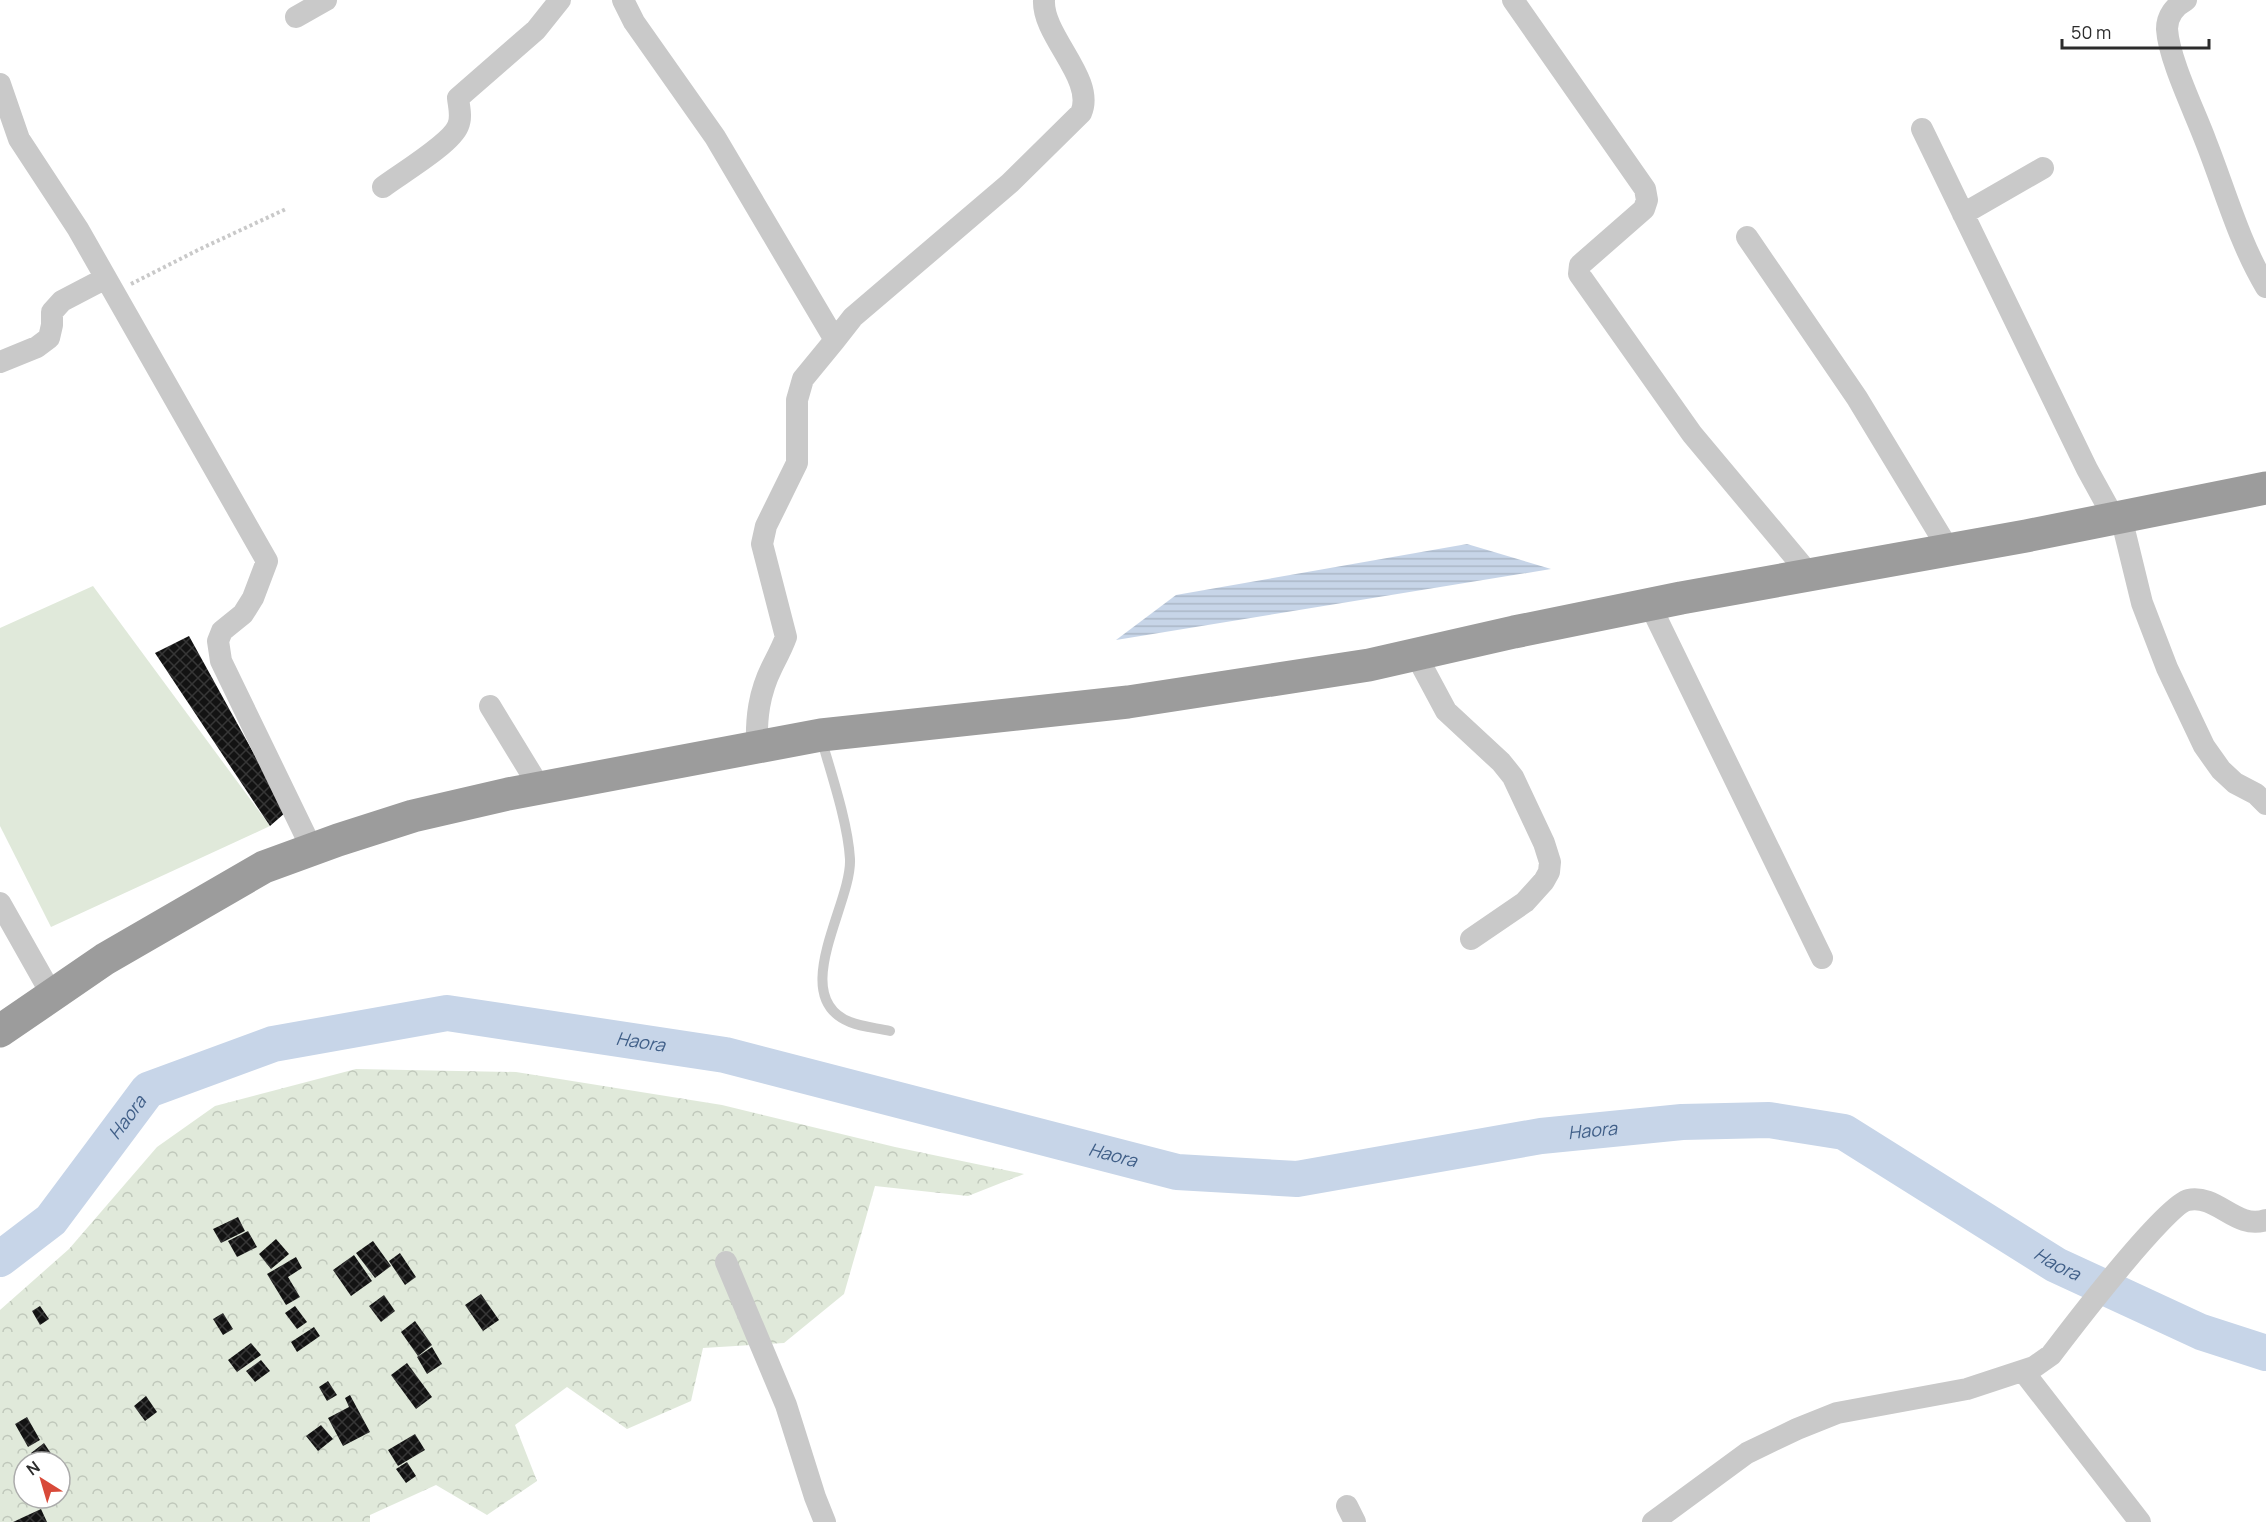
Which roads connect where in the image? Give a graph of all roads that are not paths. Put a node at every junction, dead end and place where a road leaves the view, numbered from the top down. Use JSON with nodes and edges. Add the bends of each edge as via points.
{"nodes":[{"id":1,"x":326,"y":0,"type":"edge"},
{"id":2,"x":560,"y":0,"type":"edge"},
{"id":3,"x":623,"y":0,"type":"edge"},
{"id":4,"x":1044,"y":0,"type":"edge"},
{"id":5,"x":1513,"y":0,"type":"edge"},
{"id":6,"x":2186,"y":0,"type":"edge"},
{"id":7,"x":296,"y":17,"type":"dead end"},
{"id":8,"x":0,"y":84,"type":"edge"},
{"id":9,"x":1922,"y":129,"type":"dead end"},
{"id":10,"x":2043,"y":168,"type":"dead end"},
{"id":11,"x":383,"y":187,"type":"dead end"},
{"id":12,"x":1963,"y":214,"type":"junction"},
{"id":13,"x":1747,"y":237,"type":"dead end"},
{"id":14,"x":110,"y":285,"type":"junction"},
{"id":15,"x":2266,"y":287,"type":"edge"},
{"id":16,"x":835,"y":340,"type":"junction"},
{"id":17,"x":0,"y":362,"type":"edge"},
{"id":18,"x":2266,"y":488,"type":"edge"},
{"id":19,"x":2117,"y":518,"type":"junction"},
{"id":20,"x":1949,"y":550,"type":"junction"},
{"id":21,"x":1809,"y":575,"type":"junction"},
{"id":22,"x":1650,"y":604,"type":"junction"},
{"id":23,"x":1416,"y":655,"type":"junction"},
{"id":24,"x":490,"y":706,"type":"dead end"},
{"id":25,"x":821,"y":735,"type":"junction"},
{"id":26,"x":757,"y":747,"type":"junction"},
{"id":27,"x":540,"y":788,"type":"junction"},
{"id":28,"x":2266,"y":804,"type":"edge"},
{"id":29,"x":312,"y":849,"type":"junction"},
{"id":30,"x":0,"y":903,"type":"edge"},
{"id":31,"x":1471,"y":939,"type":"dead end"},
{"id":32,"x":1822,"y":958,"type":"dead end"},
{"id":33,"x":52,"y":995,"type":"junction"},
{"id":34,"x":0,"y":1031,"type":"edge"},
{"id":35,"x":890,"y":1031,"type":"dead end"},
{"id":36,"x":2266,"y":1220,"type":"edge"},
{"id":37,"x":726,"y":1262,"type":"dead end"},
{"id":38,"x":2023,"y":1371,"type":"junction"},
{"id":39,"x":825,"y":1522,"type":"edge"},
{"id":40,"x":1653,"y":1522,"type":"edge"},
{"id":41,"x":2140,"y":1522,"type":"edge"}],
"edges":[{"from":1,"to":7,"type":"street"},
{"from":2,"to":11,"type":"street","via":[[536,30],[458,98],[458,126],[449,140]]},
{"from":3,"to":16,"type":"street","via":[[634,22],[715,137]]},
{"from":4,"to":16,"type":"street","via":[[1046,17],[1083,88],[1085,103],[1081,113],[1010,183],[853,317]]},
{"from":5,"to":21,"type":"street","via":[[1645,189],[1644,209],[1580,265],[1579,274],[1692,434]]},
{"from":6,"to":15,"type":"street","via":[[2172,11],[2167,26],[2170,48],[2224,196]]},
{"from":8,"to":14,"type":"street","via":[[19,139]]},
{"from":9,"to":12,"type":"street"},
{"from":10,"to":12,"type":"street"},
{"from":12,"to":19,"type":"street","via":[[2087,469]]},
{"from":13,"to":20,"type":"street","via":[[1857,398]]},
{"from":14,"to":17,"type":"street","via":[[62,301],[52,312],[49,338]]},
{"from":14,"to":29,"type":"street","via":[[267,561],[243,614],[222,631],[218,641],[221,661]]},
{"from":16,"to":26,"type":"street","via":[[803,379],[797,400],[797,463],[766,526],[762,544],[786,637],[756,711]]},
{"from":18,"to":19,"type":"highway"},
{"from":19,"to":20,"type":"highway"},
{"from":19,"to":28,"type":"street","via":[[2142,603],[2204,746],[2221,770]]},
{"from":20,"to":21,"type":"highway"},
{"from":21,"to":22,"type":"highway"},
{"from":22,"to":23,"type":"highway"},
{"from":22,"to":32,"type":"street"},
{"from":23,"to":25,"type":"highway","via":[[1128,702]]},
{"from":23,"to":31,"type":"street","via":[[1446,711],[1513,777],[1550,862],[1544,881],[1525,902]]},
{"from":24,"to":27,"type":"street"},
{"from":25,"to":26,"type":"highway"},
{"from":25,"to":35,"type":"lane","via":[[850,859],[825,956],[823,992],[836,1015],[850,1023]]},
{"from":26,"to":27,"type":"highway"},
{"from":27,"to":29,"type":"highway","via":[[412,816]]},
{"from":29,"to":33,"type":"highway","via":[[264,867],[105,959]]},
{"from":30,"to":33,"type":"street"},
{"from":33,"to":34,"type":"highway"},
{"from":36,"to":38,"type":"street","via":[[2243,1221],[2219,1206],[2200,1199],[2186,1200],[2137,1249],[2051,1355]]},
{"from":37,"to":39,"type":"street","via":[[786,1405]]},
{"from":38,"to":40,"type":"street","via":[[1967,1389],[1838,1413],[1797,1429],[1747,1453]]},
{"from":38,"to":41,"type":"street"}]}
